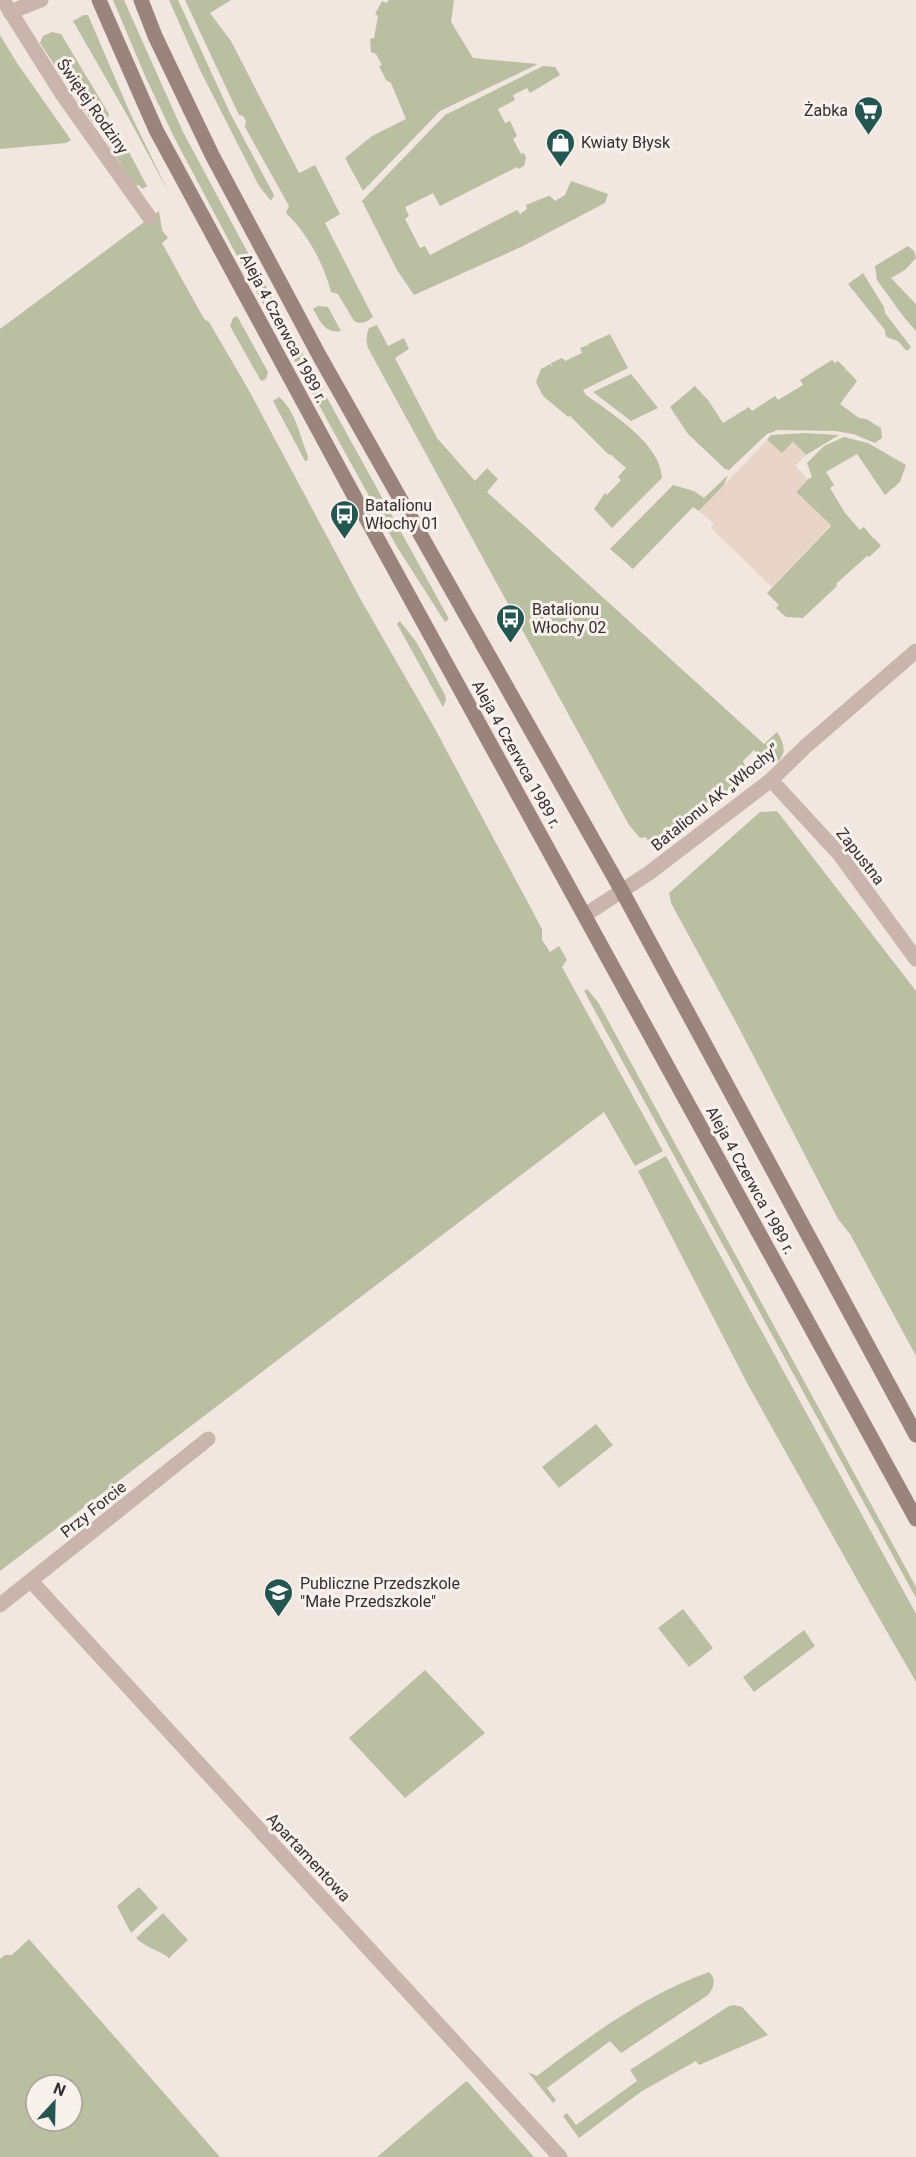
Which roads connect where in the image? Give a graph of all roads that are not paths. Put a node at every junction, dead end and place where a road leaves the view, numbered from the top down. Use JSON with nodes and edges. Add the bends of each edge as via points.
{"nodes":[{"id":1,"x":41,"y":0,"type":"edge"},
{"id":2,"x":99,"y":0,"type":"edge"},
{"id":3,"x":141,"y":0,"type":"edge"},
{"id":4,"x":7,"y":6,"type":"edge"},
{"id":5,"x":150,"y":218,"type":"dead end"},
{"id":6,"x":916,"y":651,"type":"edge"},
{"id":7,"x":771,"y":780,"type":"junction"},
{"id":8,"x":622,"y":891,"type":"junction"},
{"id":9,"x":585,"y":915,"type":"junction"},
{"id":10,"x":916,"y":960,"type":"edge"},
{"id":11,"x":916,"y":1435,"type":"edge"},
{"id":12,"x":208,"y":1439,"type":"dead end"},
{"id":13,"x":916,"y":1519,"type":"edge"},
{"id":14,"x":31,"y":1581,"type":"junction"},
{"id":15,"x":0,"y":1605,"type":"edge"},
{"id":16,"x":560,"y":2157,"type":"edge"}],
"edges":[{"from":1,"to":4,"type":"street","name":"Świętej Rodziny"},
{"from":2,"to":9,"type":"main road","name":"Aleja 4 Czerwca 1989 r.","via":[[156,130]]},
{"from":3,"to":8,"type":"main road","name":"Aleja 4 Czerwca 1989 r.","via":[[212,155],[320,357]]},
{"from":4,"to":5,"type":"street","name":"Świętej Rodziny","via":[[62,94]]},
{"from":6,"to":7,"type":"street","name":"Batalionu AK „Włochy”"},
{"from":7,"to":8,"type":"street","name":"Batalionu AK „Włochy”"},
{"from":7,"to":10,"type":"street","name":"Zapustna","via":[[840,855]]},
{"from":8,"to":9,"type":"street","name":"Batalionu AK „Włochy”"},
{"from":8,"to":11,"type":"main road","name":"Aleja 4 Czerwca 1989 r."},
{"from":9,"to":13,"type":"main road","name":"Aleja 4 Czerwca 1989 r."},
{"from":12,"to":14,"type":"street","name":"Przy Forcie"},
{"from":14,"to":15,"type":"street","name":"Przy Forcie"},
{"from":14,"to":16,"type":"street","name":"Apartamentowa"}]}
